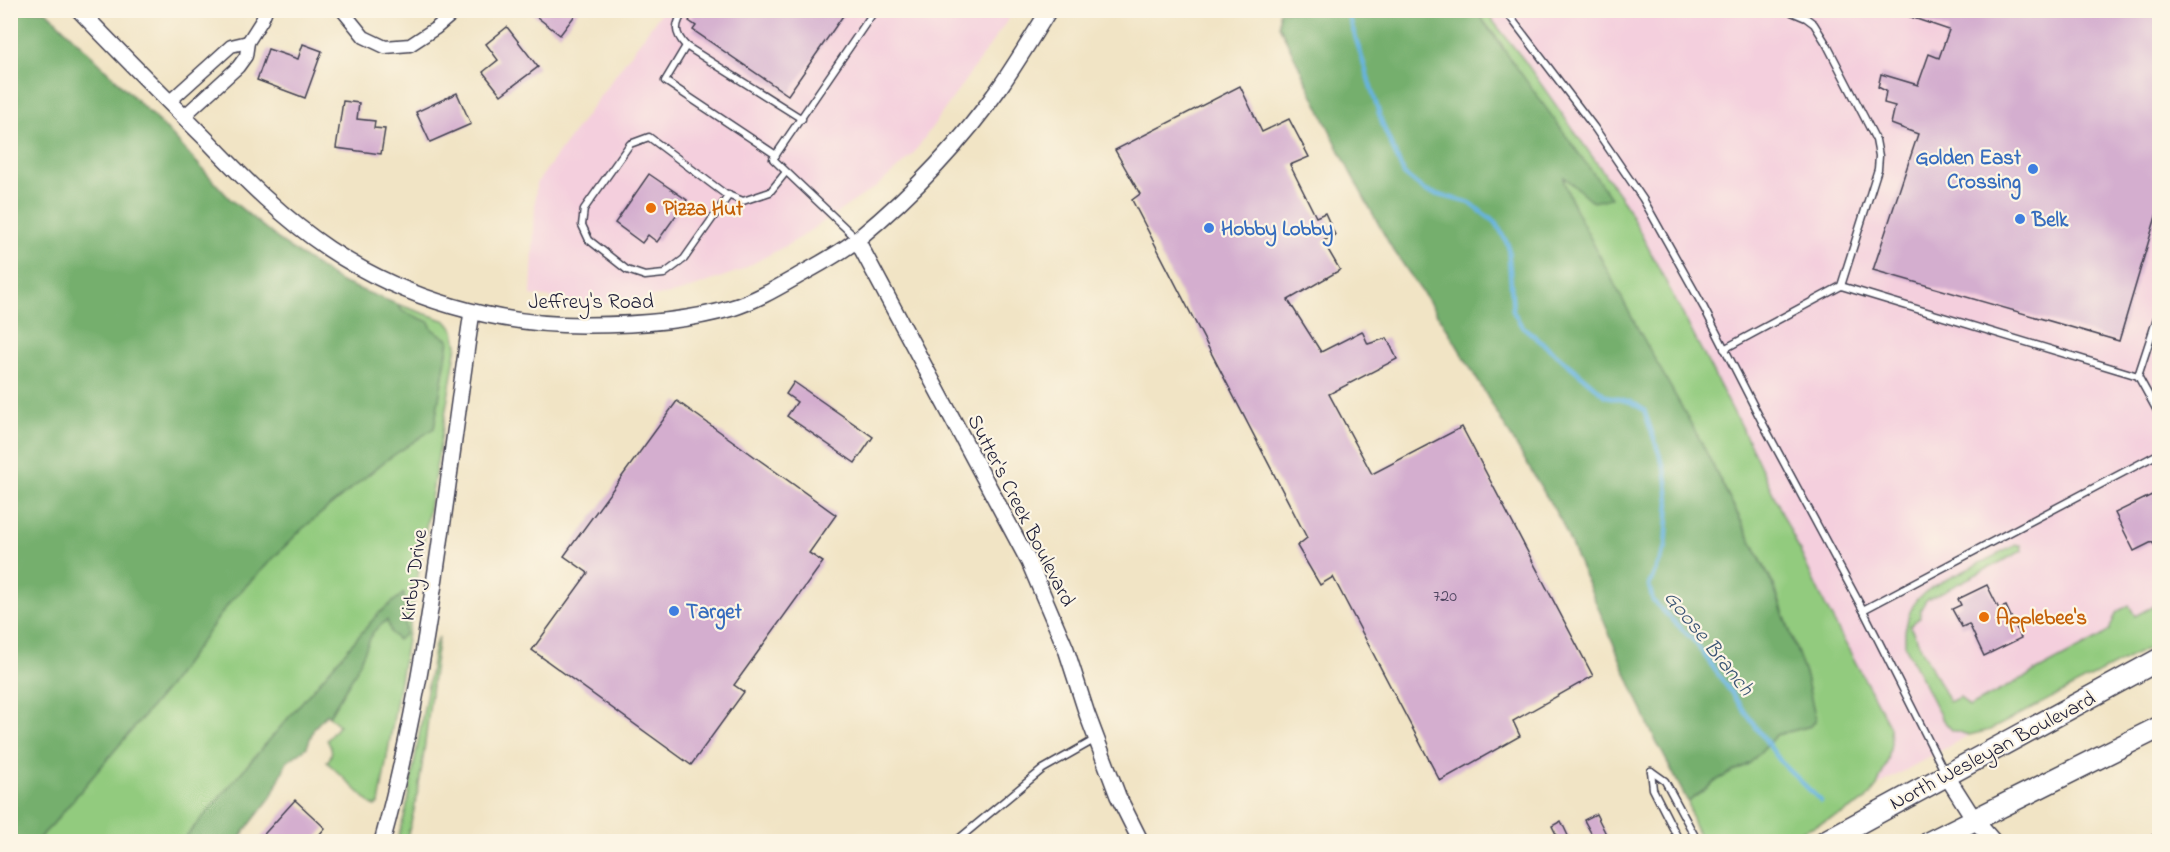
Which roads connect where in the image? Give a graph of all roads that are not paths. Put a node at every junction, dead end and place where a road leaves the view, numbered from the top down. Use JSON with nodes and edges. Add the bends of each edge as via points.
{"nodes":[{"id":1,"x":79,"y":10,"type":"edge"},
{"id":2,"x":266,"y":10,"type":"edge"},
{"id":3,"x":342,"y":10,"type":"edge"},
{"id":4,"x":457,"y":10,"type":"edge"},
{"id":5,"x":685,"y":10,"type":"edge"},
{"id":6,"x":875,"y":10,"type":"edge"},
{"id":7,"x":1049,"y":10,"type":"edge"},
{"id":8,"x":1504,"y":10,"type":"edge"},
{"id":9,"x":1787,"y":10,"type":"edge"},
{"id":10,"x":248,"y":42,"type":"junction"},
{"id":11,"x":686,"y":46,"type":"junction"},
{"id":12,"x":169,"y":102,"type":"junction"},
{"id":13,"x":183,"y":117,"type":"junction"},
{"id":14,"x":802,"y":119,"type":"junction"},
{"id":15,"x":776,"y":155,"type":"junction"},
{"id":16,"x":786,"y":172,"type":"junction"},
{"id":17,"x":729,"y":195,"type":"junction"},
{"id":18,"x":857,"y":240,"type":"junction"},
{"id":19,"x":1841,"y":286,"type":"junction"},
{"id":20,"x":2160,"y":309,"type":"edge"},
{"id":21,"x":471,"y":312,"type":"junction"},
{"id":22,"x":1724,"y":349,"type":"junction"},
{"id":23,"x":2138,"y":376,"type":"junction"},
{"id":24,"x":2160,"y":416,"type":"edge"},
{"id":25,"x":2160,"y":453,"type":"edge"},
{"id":26,"x":1863,"y":610,"type":"junction"},
{"id":27,"x":2160,"y":659,"type":"edge"},
{"id":28,"x":2160,"y":728,"type":"edge"},
{"id":29,"x":1096,"y":739,"type":"junction"},
{"id":30,"x":1946,"y":775,"type":"junction"},
{"id":31,"x":1974,"y":819,"type":"junction"},
{"id":32,"x":382,"y":842,"type":"edge"},
{"id":33,"x":955,"y":842,"type":"edge"},
{"id":34,"x":1141,"y":842,"type":"edge"},
{"id":35,"x":1680,"y":842,"type":"edge"},
{"id":36,"x":1698,"y":842,"type":"edge"},
{"id":37,"x":1824,"y":842,"type":"edge"},
{"id":38,"x":1930,"y":842,"type":"edge"},
{"id":39,"x":1994,"y":842,"type":"edge"}],
"edges":[{"from":1,"to":12,"type":"street","name":"Jeffrey's Road"},
{"from":2,"to":10,"type":"street"},
{"from":3,"to":4,"type":"street","via":[[364,37],[385,47],[410,45]]},
{"from":5,"to":11,"type":"lane","via":[[676,31]]},
{"from":6,"to":14,"type":"lane"},
{"from":7,"to":18,"type":"street","name":"Jeffrey's Road","via":[[1000,88],[960,140]]},
{"from":8,"to":22,"type":"lane","via":[[1594,127],[1643,199]]},
{"from":9,"to":19,"type":"lane","via":[[1814,24],[1876,140],[1878,169]]},
{"from":10,"to":12,"type":"street","via":[[231,46]]},
{"from":10,"to":13,"type":"street","via":[[246,56],[238,67]]},
{"from":11,"to":14,"type":"lane"},
{"from":11,"to":15,"type":"lane","via":[[665,81]]},
{"from":12,"to":13,"type":"street","name":"Jeffrey's Road"},
{"from":13,"to":21,"type":"street","name":"Jeffrey's Road","via":[[291,223],[371,274]]},
{"from":14,"to":15,"type":"lane"},
{"from":15,"to":16,"type":"lane","via":[[773,159]]},
{"from":16,"to":17,"type":"lane","via":[[770,192],[742,201]]},
{"from":16,"to":18,"type":"lane"},
{"from":17,"to":17,"type":"lane","via":[[649,137],[630,144],[584,209],[582,225],[589,240],[627,270],[645,276],[664,274],[684,259]]},
{"from":18,"to":21,"type":"street","name":"Jeffrey's Road","via":[[769,292],[732,308],[666,322],[568,326]]},
{"from":18,"to":29,"type":"street","name":"Sutter's Creek Boulevard","via":[[1029,562],[1066,649]]},
{"from":19,"to":22,"type":"lane"},
{"from":19,"to":23,"type":"lane"},
{"from":20,"to":23,"type":"lane"},
{"from":21,"to":32,"type":"street","name":"Kirby Drive","via":[[427,625]]},
{"from":22,"to":26,"type":"lane"},
{"from":23,"to":24,"type":"lane"},
{"from":25,"to":26,"type":"lane"},
{"from":26,"to":30,"type":"lane"},
{"from":27,"to":30,"type":"highway","name":"North Wesleyan Boulevard"},
{"from":28,"to":31,"type":"highway"},
{"from":29,"to":33,"type":"lane","via":[[1043,769]]},
{"from":29,"to":34,"type":"street","name":"Sutter's Creek Boulevard"},
{"from":30,"to":31,"type":"street"},
{"from":30,"to":37,"type":"highway","name":"North Wesleyan Boulevard"},
{"from":31,"to":38,"type":"highway"},
{"from":31,"to":39,"type":"street"},
{"from":35,"to":36,"type":"lane","via":[[1653,789],[1651,771],[1665,781]]}]}
